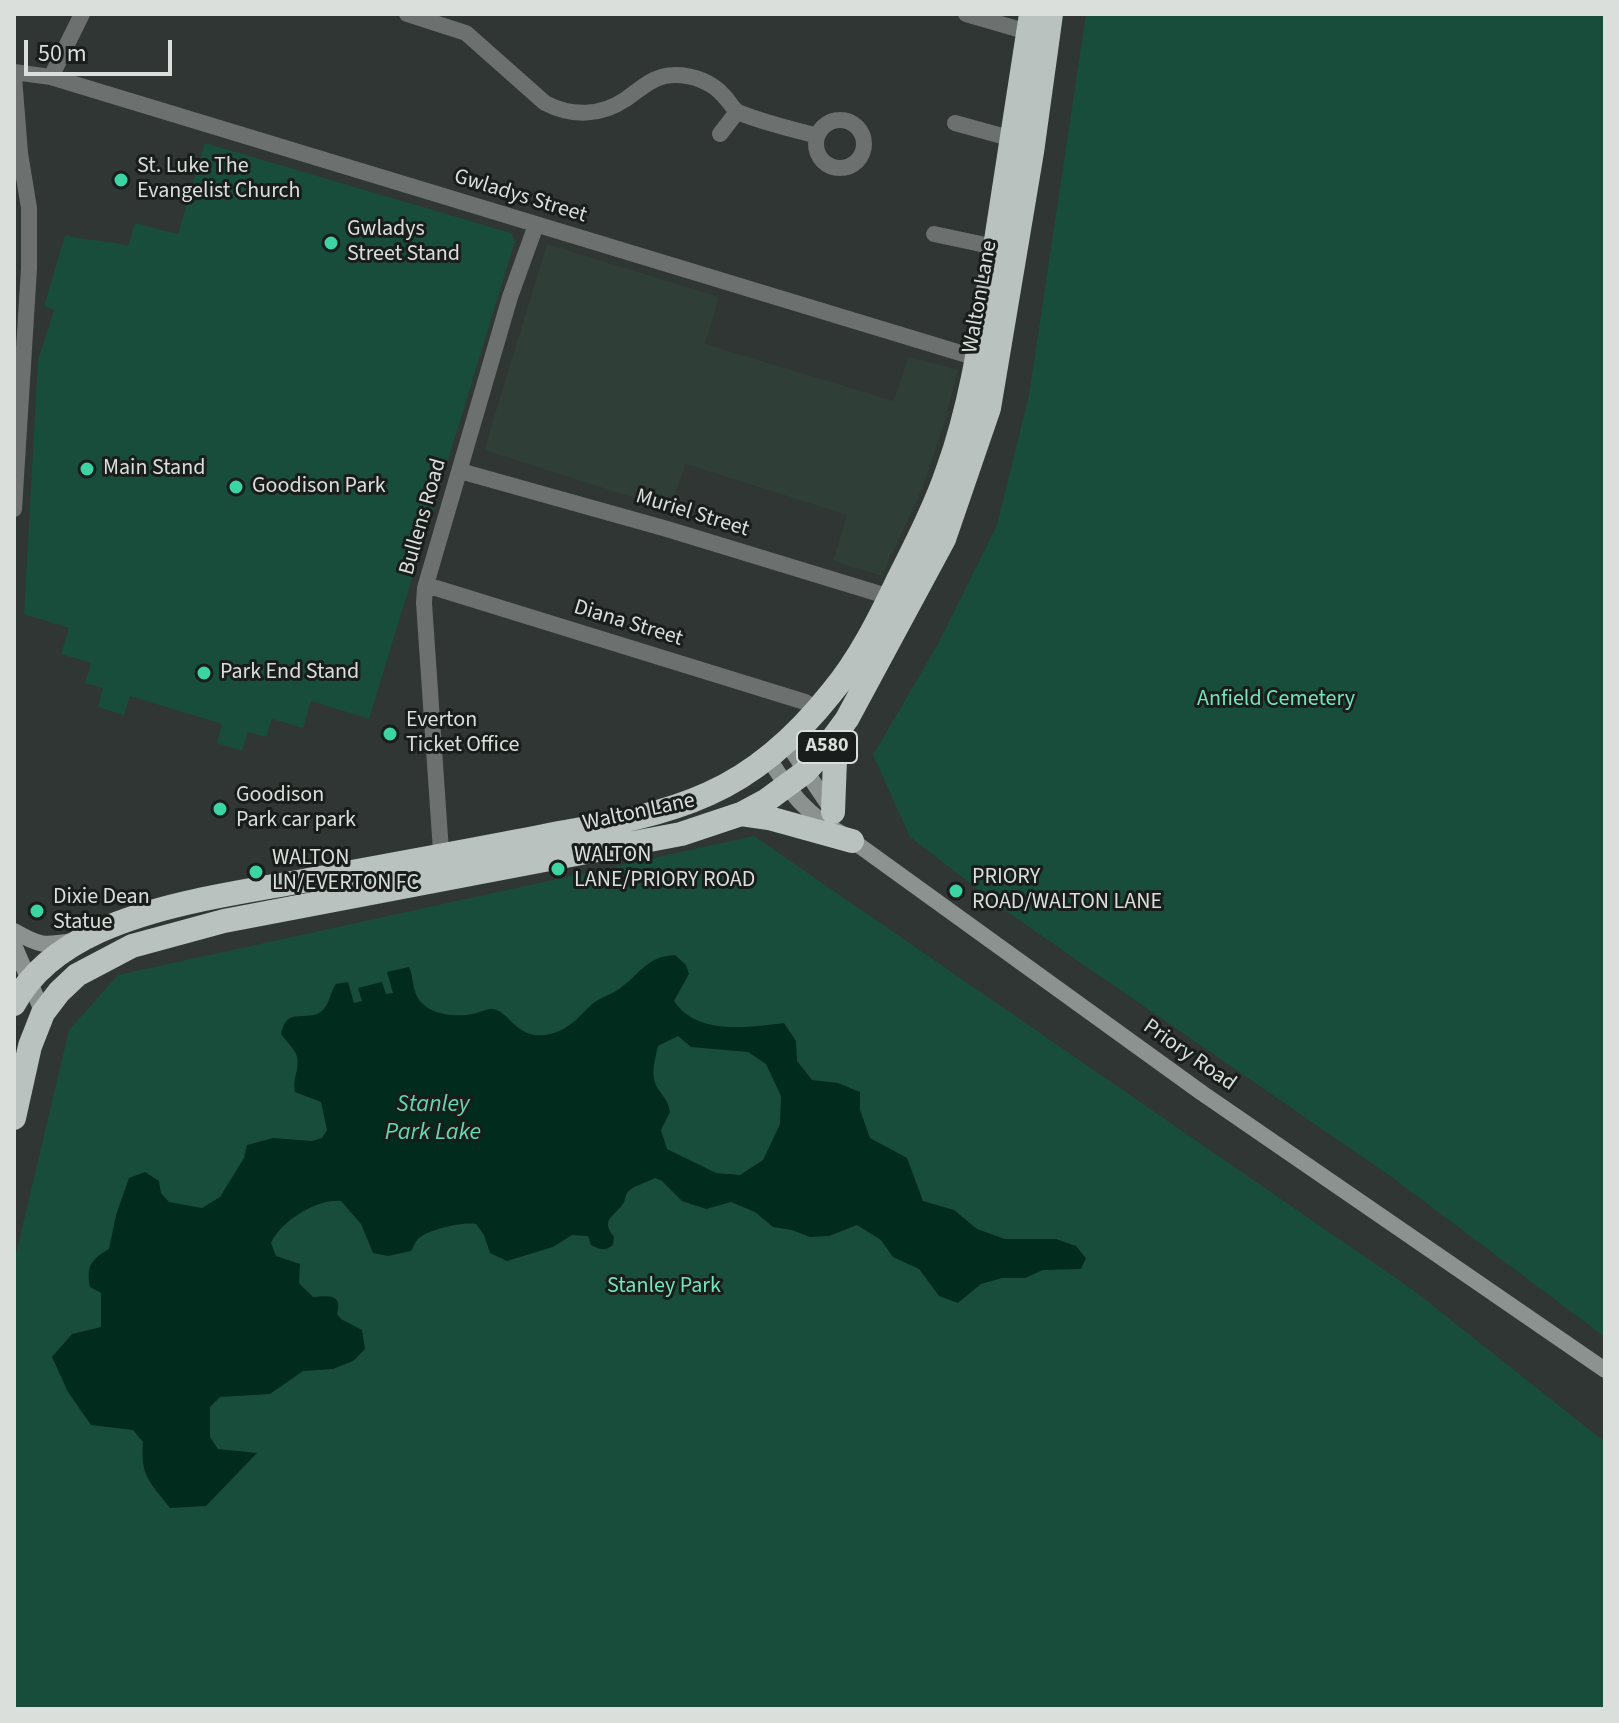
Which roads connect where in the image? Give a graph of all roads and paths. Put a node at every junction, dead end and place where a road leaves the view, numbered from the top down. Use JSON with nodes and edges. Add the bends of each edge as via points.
{"nodes":[{"id":1,"x":82,"y":14,"type":"edge"},
{"id":2,"x":407,"y":14,"type":"edge"},
{"id":3,"x":966,"y":14,"type":"edge"},
{"id":4,"x":1051,"y":14,"type":"edge"},
{"id":5,"x":1030,"y":23,"type":"edge"},
{"id":6,"x":14,"y":75,"type":"edge"},
{"id":7,"x":51,"y":77,"type":"junction"},
{"id":8,"x":737,"y":112,"type":"junction"},
{"id":9,"x":955,"y":123,"type":"dead end"},
{"id":10,"x":720,"y":134,"type":"dead end"},
{"id":11,"x":817,"y":136,"type":"dead end"},
{"id":12,"x":1013,"y":139,"type":"junction"},
{"id":13,"x":17,"y":153,"type":"edge"},
{"id":14,"x":536,"y":225,"type":"junction"},
{"id":15,"x":934,"y":234,"type":"dead end"},
{"id":16,"x":995,"y":247,"type":"junction"},
{"id":17,"x":22,"y":267,"type":"edge"},
{"id":18,"x":977,"y":358,"type":"junction"},
{"id":19,"x":18,"y":391,"type":"edge"},
{"id":20,"x":460,"y":471,"type":"junction"},
{"id":21,"x":14,"y":509,"type":"edge"},
{"id":22,"x":425,"y":588,"type":"junction"},
{"id":23,"x":899,"y":603,"type":"junction"},
{"id":24,"x":817,"y":709,"type":"junction"},
{"id":25,"x":840,"y":729,"type":"junction"},
{"id":26,"x":777,"y":750,"type":"junction"},
{"id":27,"x":795,"y":779,"type":"junction"},
{"id":28,"x":833,"y":812,"type":"junction"},
{"id":29,"x":741,"y":814,"type":"junction"},
{"id":30,"x":849,"y":838,"type":"junction"},
{"id":31,"x":442,"y":868,"type":"junction"},
{"id":32,"x":14,"y":931,"type":"edge"},
{"id":33,"x":82,"y":939,"type":"junction"},
{"id":34,"x":14,"y":945,"type":"edge"},
{"id":35,"x":29,"y":981,"type":"junction"},
{"id":36,"x":14,"y":1006,"type":"edge"},
{"id":37,"x":43,"y":1013,"type":"junction"},
{"id":38,"x":14,"y":1118,"type":"edge"},
{"id":39,"x":1605,"y":1370,"type":"edge"}],
"edges":[{"from":1,"to":7,"type":"street"},
{"from":2,"to":8,"type":"street","via":[[466,33],[545,103],[576,113],[607,108],[657,78],[674,75],[708,83]]},
{"from":3,"to":5,"type":"street"},
{"from":4,"to":23,"type":"highway","name":"Walton Lane","number":"A580","via":[[989,408],[944,539]]},
{"from":5,"to":12,"type":"highway","name":"Walton Lane","number":"A580"},
{"from":6,"to":7,"type":"street","name":"Gwladys Street"},
{"from":6,"to":13,"type":"street"},
{"from":7,"to":14,"type":"street","name":"Gwladys Street"},
{"from":8,"to":10,"type":"street"},
{"from":8,"to":11,"type":"street"},
{"from":9,"to":12,"type":"street"},
{"from":12,"to":16,"type":"highway","name":"Walton Lane","number":"A580"},
{"from":13,"to":17,"type":"street","via":[[29,208]]},
{"from":14,"to":18,"type":"street","name":"Gwladys Street"},
{"from":14,"to":20,"type":"street","name":"Bullens Road"},
{"from":15,"to":16,"type":"street"},
{"from":16,"to":18,"type":"highway","name":"Walton Lane","number":"A580"},
{"from":17,"to":19,"type":"street"},
{"from":18,"to":23,"type":"highway","name":"Walton Lane","number":"A580","via":[[947,473]]},
{"from":19,"to":21,"type":"street"},
{"from":20,"to":22,"type":"street","name":"Bullens Road"},
{"from":20,"to":23,"type":"street","name":"Muriel Street","via":[[667,529]]},
{"from":22,"to":24,"type":"street","name":"Diana Street"},
{"from":22,"to":31,"type":"street","name":"Bullens Road"},
{"from":23,"to":24,"type":"highway","name":"Walton Lane","number":"A580"},
{"from":23,"to":25,"type":"highway","name":"Walton Lane","number":"A580"},
{"from":24,"to":26,"type":"highway","name":"Walton Lane","number":"A580"},
{"from":25,"to":27,"type":"highway","name":"Walton Lane","number":"A580"},
{"from":25,"to":28,"type":"highway"},
{"from":26,"to":27,"type":"street"},
{"from":26,"to":27,"type":"street","name":"Priory Road"},
{"from":26,"to":31,"type":"highway","name":"Walton Lane","number":"A580","via":[[747,774],[672,807]]},
{"from":27,"to":28,"type":"street"},
{"from":27,"to":29,"type":"highway","name":"Walton Lane","number":"A580"},
{"from":27,"to":30,"type":"street","name":"Priory Road","via":[[820,823]]},
{"from":28,"to":30,"type":"street"},
{"from":29,"to":30,"type":"highway"},
{"from":29,"to":31,"type":"highway","name":"Walton Lane","number":"A580","via":[[681,834]]},
{"from":30,"to":39,"type":"street","name":"Priory Road","via":[[1202,1093]]},
{"from":31,"to":33,"type":"highway","name":"Walton Lane","number":"A580","via":[[234,893],[124,921]]},
{"from":31,"to":37,"type":"highway","name":"Walton Lane","number":"A580","via":[[132,946],[77,975]]},
{"from":32,"to":33,"type":"street","via":[[39,944]]},
{"from":33,"to":35,"type":"highway","name":"Walton Lane","number":"A580"},
{"from":34,"to":35,"type":"street"},
{"from":35,"to":36,"type":"highway","name":"Walton Lane","number":"A580"},
{"from":35,"to":37,"type":"street"},
{"from":36,"to":37,"type":"street"},
{"from":37,"to":38,"type":"highway","name":"Walton Lane","number":"A580"}]}
